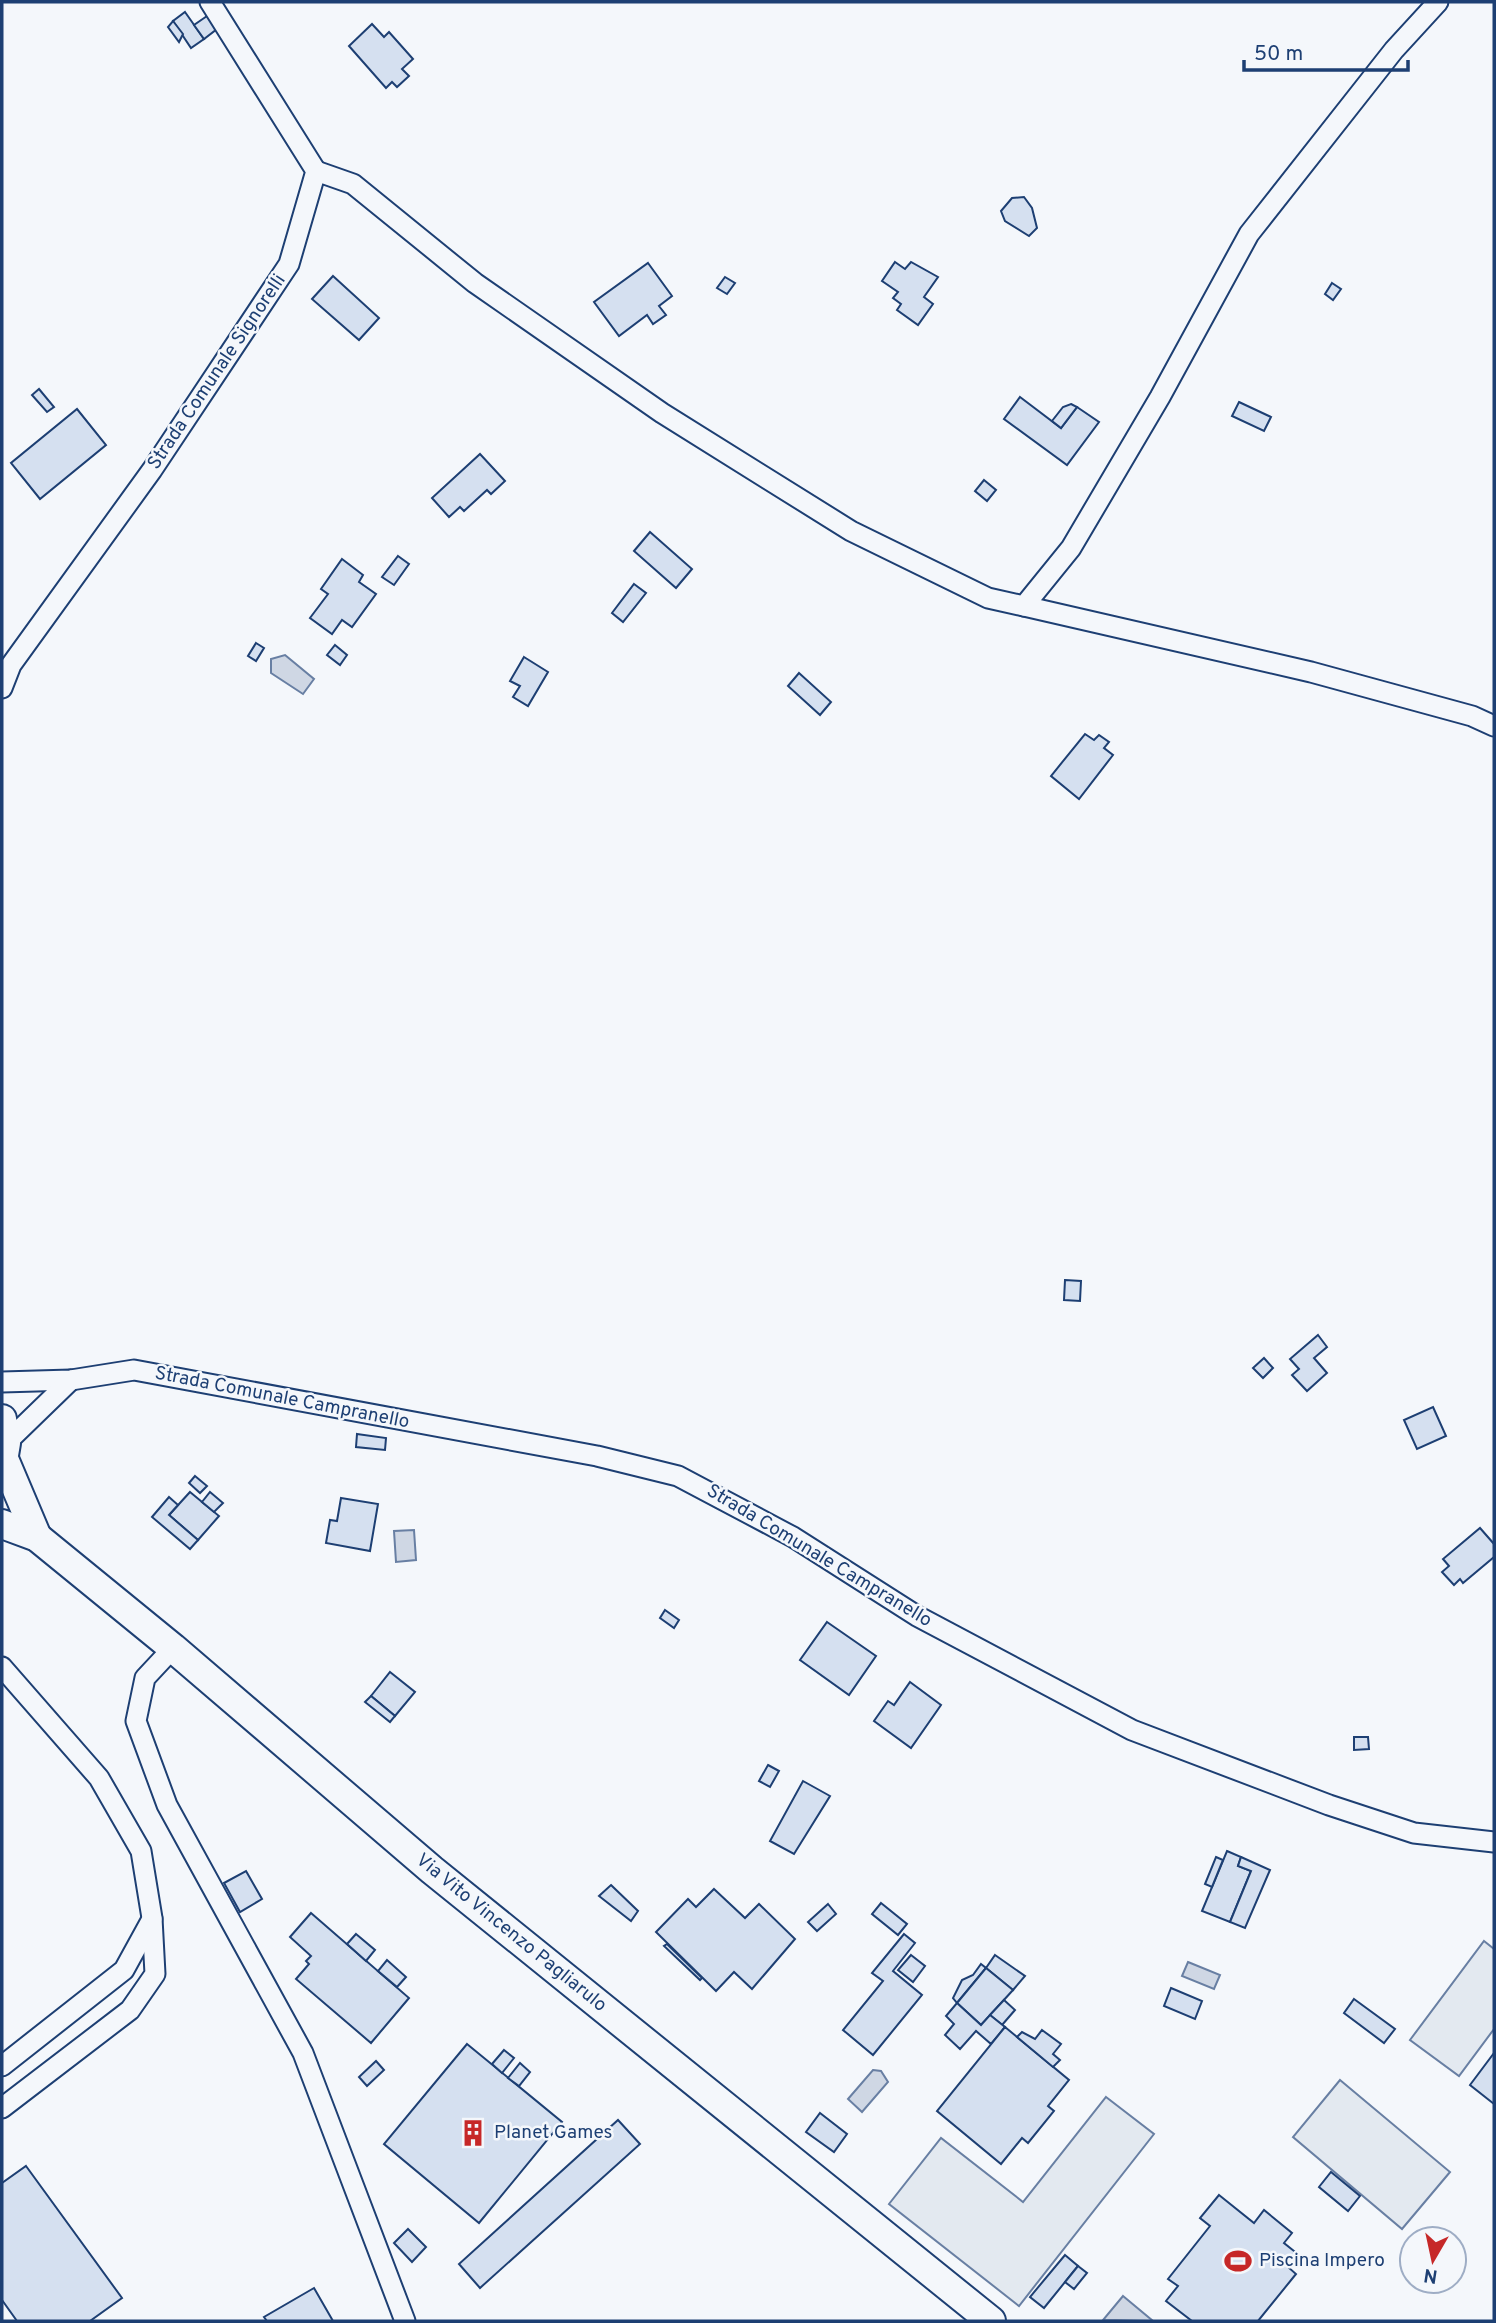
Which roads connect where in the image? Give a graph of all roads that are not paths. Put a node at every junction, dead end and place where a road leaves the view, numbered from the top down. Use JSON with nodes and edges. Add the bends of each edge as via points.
{"nodes":[{"id":1,"x":210,"y":2,"type":"edge"},
{"id":2,"x":1438,"y":2,"type":"edge"},
{"id":3,"x":316,"y":171,"type":"junction"},
{"id":4,"x":1024,"y":606,"type":"junction"},
{"id":5,"x":2,"y":688,"type":"edge"},
{"id":6,"x":1494,"y":726,"type":"edge"},
{"id":7,"x":71,"y":1380,"type":"junction"},
{"id":8,"x":2,"y":1382,"type":"edge"},
{"id":9,"x":4,"y":1447,"type":"edge"},
{"id":10,"x":2,"y":1524,"type":"edge"},
{"id":11,"x":37,"y":1537,"type":"junction"},
{"id":12,"x":173,"y":1648,"type":"junction"},
{"id":13,"x":2,"y":1667,"type":"edge"},
{"id":14,"x":1494,"y":1842,"type":"edge"},
{"id":15,"x":152,"y":1918,"type":"junction"},
{"id":16,"x":2,"y":2066,"type":"edge"},
{"id":17,"x":2,"y":2108,"type":"edge"},
{"id":18,"x":405,"y":2321,"type":"edge"},
{"id":19,"x":991,"y":2321,"type":"edge"}],
"edges":[{"from":1,"to":3,"type":"street"},
{"from":2,"to":4,"type":"street","via":[[1394,50],[1249,234],[1071,548]]},
{"from":3,"to":4,"type":"street","via":[[353,184],[475,283],[662,414],[851,531],[988,598]]},
{"from":3,"to":5,"type":"street","name":"Strada Comunale Signorelli","via":[[289,264],[152,470],[10,665]]},
{"from":4,"to":6,"type":"street","via":[[1311,672]]},
{"from":7,"to":8,"type":"street","name":"Strada Comunale Campranello"},
{"from":7,"to":9,"type":"street"},
{"from":7,"to":14,"type":"street","name":"Strada Comunale Campranello","via":[[134,1370],[678,1476],[793,1536],[917,1616],[1132,1730],[1414,1833]]},
{"from":9,"to":11,"type":"street","name":"Via Vito Vincenzo Pagliarulo"},
{"from":10,"to":11,"type":"street","name":"Via Vito Vincenzo Pagliarulo"},
{"from":11,"to":12,"type":"street","name":"Via Vito Vincenzo Pagliarulo"},
{"from":12,"to":18,"type":"street","via":[[145,1678],[136,1721],[167,1805],[303,2053]]},
{"from":12,"to":19,"type":"street","name":"Via Vito Vincenzo Pagliarulo","via":[[432,1870]]},
{"from":13,"to":15,"type":"street","via":[[99,1778],[141,1851]]},
{"from":15,"to":16,"type":"street","via":[[124,1970]]},
{"from":15,"to":17,"type":"street","via":[[155,1974],[130,2010]]}]}
